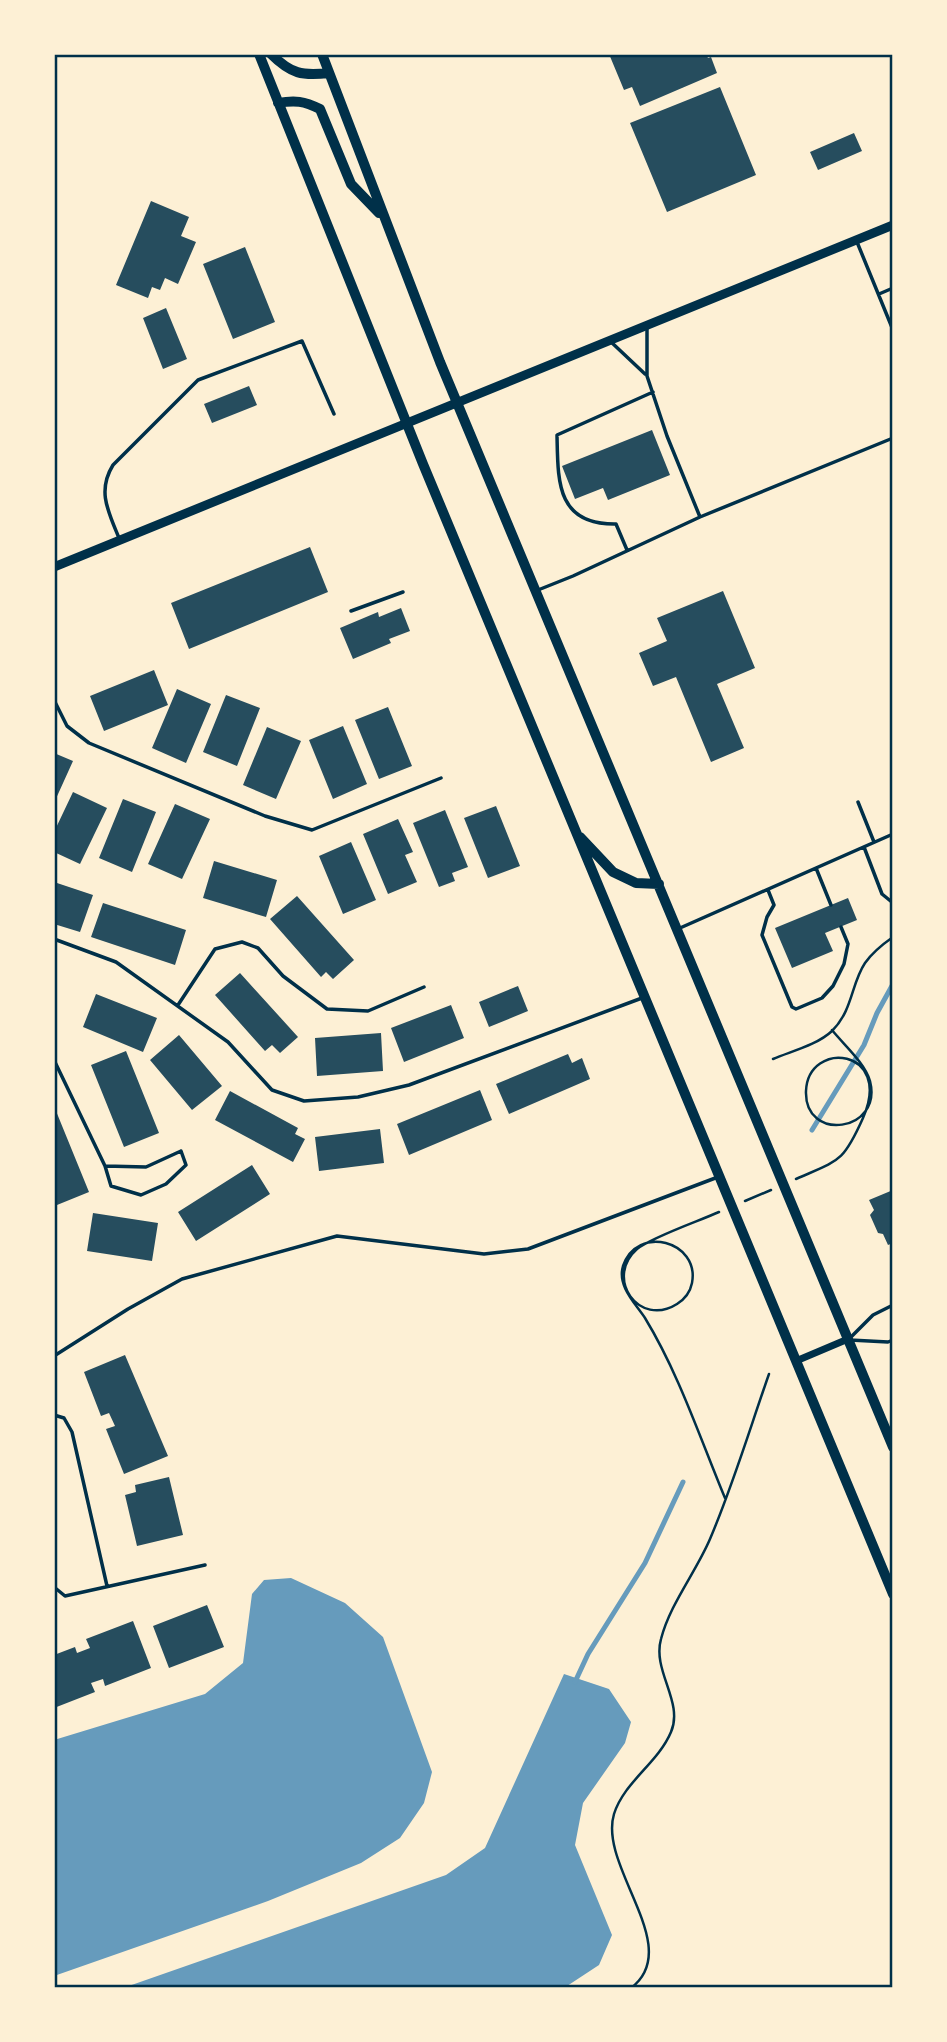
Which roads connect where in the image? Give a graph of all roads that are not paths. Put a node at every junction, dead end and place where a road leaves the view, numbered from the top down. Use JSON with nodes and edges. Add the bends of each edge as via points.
{"nodes":[{"id":1,"x":259,"y":54,"type":"edge"},
{"id":2,"x":271,"y":54,"type":"edge"},
{"id":3,"x":322,"y":54,"type":"edge"},
{"id":4,"x":329,"y":73,"type":"junction"},
{"id":5,"x":278,"y":103,"type":"junction"},
{"id":6,"x":383,"y":218,"type":"junction"},
{"id":7,"x":893,"y":225,"type":"edge"},
{"id":8,"x":856,"y":240,"type":"junction"},
{"id":9,"x":893,"y":288,"type":"edge"},
{"id":10,"x":879,"y":294,"type":"junction"},
{"id":11,"x":647,"y":325,"type":"junction"},
{"id":12,"x":893,"y":330,"type":"edge"},
{"id":13,"x":608,"y":340,"type":"junction"},
{"id":14,"x":647,"y":376,"type":"junction"},
{"id":15,"x":653,"y":392,"type":"junction"},
{"id":16,"x":457,"y":401,"type":"junction"},
{"id":17,"x":334,"y":414,"type":"dead end"},
{"id":18,"x":407,"y":423,"type":"junction"},
{"id":19,"x":893,"y":438,"type":"edge"},
{"id":20,"x":700,"y":517,"type":"junction"},
{"id":21,"x":120,"y":540,"type":"junction"},
{"id":22,"x":627,"y":550,"type":"junction"},
{"id":23,"x":54,"y":567,"type":"edge"},
{"id":24,"x":536,"y":591,"type":"junction"},
{"id":25,"x":403,"y":592,"type":"dead end"},
{"id":26,"x":351,"y":611,"type":"dead end"},
{"id":27,"x":54,"y":700,"type":"edge"},
{"id":28,"x":441,"y":778,"type":"dead end"},
{"id":29,"x":858,"y":802,"type":"dead end"},
{"id":30,"x":576,"y":833,"type":"junction"},
{"id":31,"x":893,"y":834,"type":"edge"},
{"id":32,"x":874,"y":842,"type":"junction"},
{"id":33,"x":864,"y":847,"type":"junction"},
{"id":34,"x":816,"y":868,"type":"junction"},
{"id":35,"x":659,"y":884,"type":"junction"},
{"id":36,"x":768,"y":890,"type":"junction"},
{"id":37,"x":893,"y":903,"type":"edge"},
{"id":38,"x":831,"y":905,"type":"dead end"},
{"id":39,"x":841,"y":927,"type":"dead end"},
{"id":40,"x":677,"y":929,"type":"junction"},
{"id":41,"x":54,"y":939,"type":"edge"},
{"id":42,"x":424,"y":987,"type":"dead end"},
{"id":43,"x":644,"y":997,"type":"junction"},
{"id":44,"x":178,"y":1005,"type":"junction"},
{"id":45,"x":54,"y":1060,"type":"edge"},
{"id":46,"x":104,"y":1166,"type":"junction"},
{"id":47,"x":720,"y":1176,"type":"junction"},
{"id":48,"x":893,"y":1305,"type":"edge"},
{"id":49,"x":848,"y":1339,"type":"junction"},
{"id":50,"x":893,"y":1340,"type":"edge"},
{"id":51,"x":54,"y":1356,"type":"edge"},
{"id":52,"x":796,"y":1361,"type":"junction"},
{"id":53,"x":54,"y":1415,"type":"edge"},
{"id":54,"x":893,"y":1447,"type":"edge"},
{"id":55,"x":205,"y":1565,"type":"dead end"},
{"id":56,"x":107,"y":1586,"type":"junction"},
{"id":57,"x":54,"y":1587,"type":"edge"},
{"id":58,"x":893,"y":1594,"type":"edge"}],
"edges":[{"from":1,"to":5,"type":"highway"},
{"from":2,"to":4,"type":"highway","via":[[303,76]]},
{"from":3,"to":4,"type":"highway"},
{"from":4,"to":6,"type":"highway"},
{"from":5,"to":6,"type":"highway","via":[[305,101],[320,108],[351,184]]},
{"from":5,"to":18,"type":"highway"},
{"from":6,"to":16,"type":"highway"},
{"from":7,"to":8,"type":"street"},
{"from":8,"to":10,"type":"lane"},
{"from":8,"to":11,"type":"street"},
{"from":9,"to":10,"type":"lane"},
{"from":10,"to":12,"type":"lane"},
{"from":11,"to":13,"type":"street"},
{"from":11,"to":14,"type":"lane"},
{"from":13,"to":14,"type":"lane"},
{"from":13,"to":16,"type":"street"},
{"from":14,"to":15,"type":"lane"},
{"from":15,"to":20,"type":"lane"},
{"from":15,"to":22,"type":"lane","via":[[558,435],[558,477],[569,508],[585,521],[616,524]]},
{"from":16,"to":18,"type":"street"},
{"from":16,"to":24,"type":"highway"},
{"from":17,"to":21,"type":"lane","via":[[302,341],[198,380],[106,476],[104,496]]},
{"from":18,"to":21,"type":"street"},
{"from":18,"to":30,"type":"highway"},
{"from":19,"to":20,"type":"lane"},
{"from":20,"to":22,"type":"lane"},
{"from":21,"to":23,"type":"street"},
{"from":22,"to":24,"type":"lane"},
{"from":24,"to":35,"type":"highway"},
{"from":25,"to":26,"type":"lane"},
{"from":27,"to":28,"type":"lane","via":[[67,726],[89,743],[265,816],[312,830]]},
{"from":29,"to":32,"type":"lane"},
{"from":30,"to":35,"type":"highway","via":[[613,872],[636,883]]},
{"from":30,"to":43,"type":"highway"},
{"from":31,"to":32,"type":"lane"},
{"from":32,"to":33,"type":"lane"},
{"from":33,"to":34,"type":"lane"},
{"from":33,"to":37,"type":"lane","via":[[882,894]]},
{"from":34,"to":36,"type":"lane"},
{"from":34,"to":38,"type":"lane"},
{"from":35,"to":40,"type":"highway"},
{"from":36,"to":39,"type":"lane","via":[[774,905],[761,934],[792,1007],[822,998],[833,986],[848,944]]},
{"from":36,"to":40,"type":"lane"},
{"from":40,"to":49,"type":"highway"},
{"from":41,"to":44,"type":"lane","via":[[116,962]]},
{"from":42,"to":44,"type":"lane","via":[[368,1011],[327,1009],[283,976],[258,948],[242,942],[215,949]]},
{"from":43,"to":44,"type":"lane","via":[[409,1084],[358,1097],[303,1101],[272,1090],[228,1042]]},
{"from":43,"to":47,"type":"highway"},
{"from":45,"to":46,"type":"lane"},
{"from":46,"to":46,"type":"lane","via":[[111,1186],[141,1195],[166,1184],[186,1165],[181,1151],[146,1167]]},
{"from":47,"to":51,"type":"lane","via":[[528,1249],[484,1254],[337,1236],[183,1279]]},
{"from":47,"to":52,"type":"highway"},
{"from":48,"to":49,"type":"lane","via":[[873,1315]]},
{"from":49,"to":50,"type":"lane"},
{"from":49,"to":52,"type":"street"},
{"from":49,"to":54,"type":"highway"},
{"from":52,"to":58,"type":"highway"},
{"from":53,"to":56,"type":"lane","via":[[64,1418],[72,1432]]},
{"from":55,"to":56,"type":"lane"},
{"from":56,"to":57,"type":"lane","via":[[65,1595]]}]}
